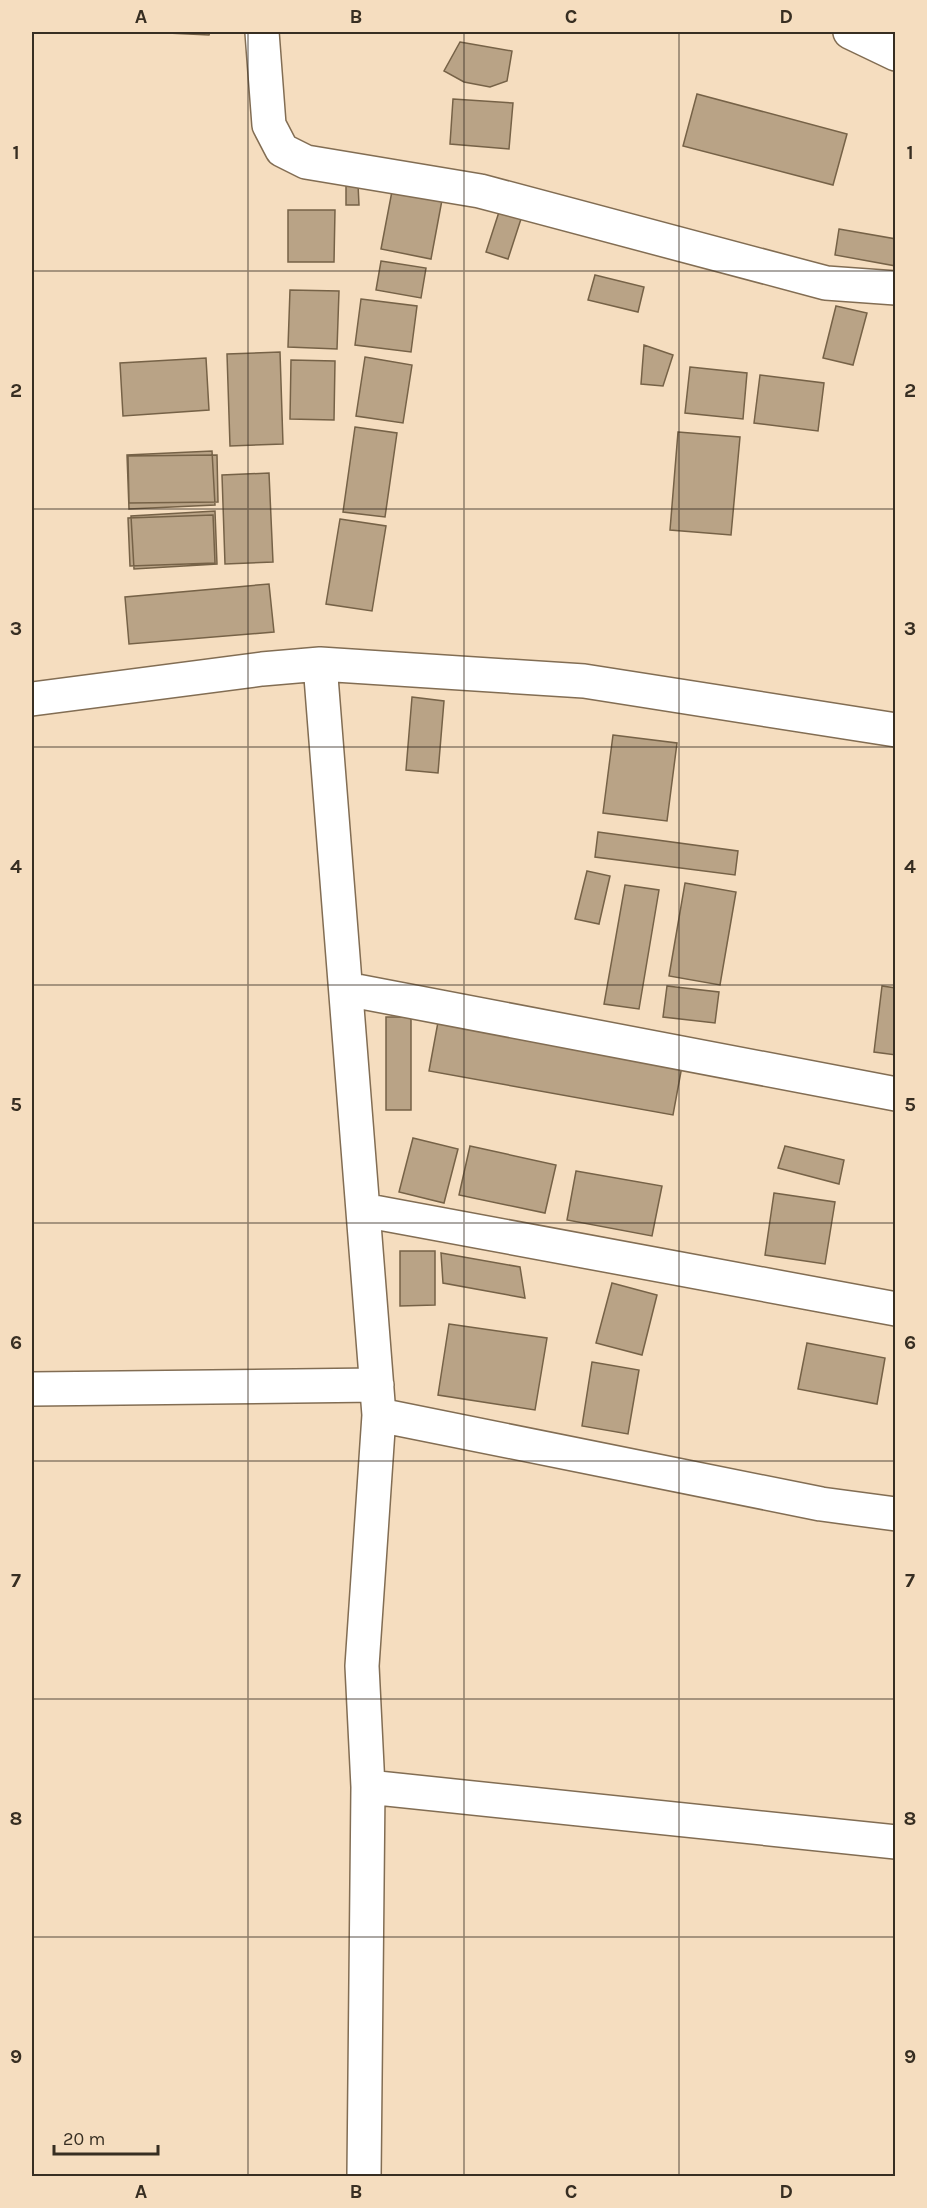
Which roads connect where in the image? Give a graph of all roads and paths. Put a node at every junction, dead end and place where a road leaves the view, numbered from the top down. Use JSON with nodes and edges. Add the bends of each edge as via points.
{"nodes":[{"id":1,"x":262,"y":32,"type":"edge"},
{"id":2,"x":850,"y":32,"type":"edge"},
{"id":3,"x":896,"y":54,"type":"edge"},
{"id":4,"x":896,"y":288,"type":"edge"},
{"id":5,"x":320,"y":664,"type":"junction"},
{"id":6,"x":32,"y":699,"type":"edge"},
{"id":7,"x":896,"y":730,"type":"edge"},
{"id":8,"x":346,"y":989,"type":"junction"},
{"id":9,"x":896,"y":1094,"type":"edge"},
{"id":10,"x":363,"y":1210,"type":"junction"},
{"id":11,"x":896,"y":1309,"type":"edge"},
{"id":12,"x":32,"y":1389,"type":"edge"},
{"id":13,"x":378,"y":1400,"type":"junction"},
{"id":14,"x":896,"y":1514,"type":"edge"},
{"id":15,"x":368,"y":1787,"type":"junction"},
{"id":16,"x":896,"y":1842,"type":"edge"},
{"id":17,"x":364,"y":2176,"type":"edge"}],
"edges":[{"from":1,"to":4,"type":"street","via":[[270,125],[282,150],[306,162],[480,191],[826,283]]},
{"from":2,"to":3,"type":"street"},
{"from":5,"to":6,"type":"street"},
{"from":5,"to":7,"type":"street","via":[[584,681]]},
{"from":5,"to":8,"type":"street"},
{"from":8,"to":9,"type":"street"},
{"from":8,"to":10,"type":"street"},
{"from":10,"to":11,"type":"street"},
{"from":10,"to":13,"type":"street"},
{"from":12,"to":13,"type":"street"},
{"from":13,"to":14,"type":"street","via":[[821,1504]]},
{"from":13,"to":15,"type":"street","via":[[362,1666]]},
{"from":15,"to":16,"type":"street"},
{"from":15,"to":17,"type":"street"}]}
